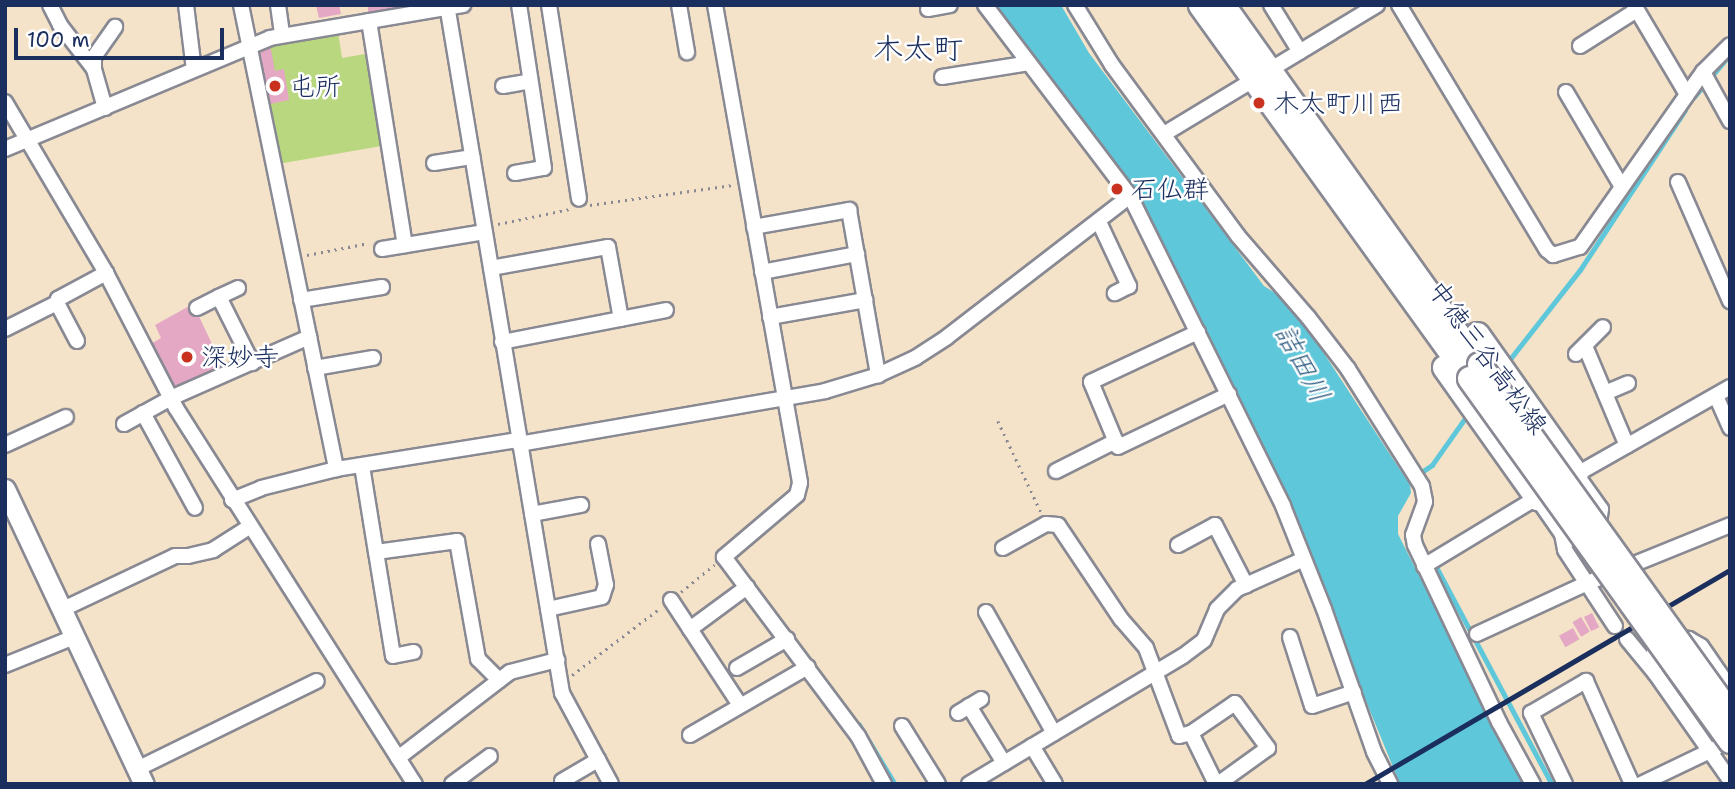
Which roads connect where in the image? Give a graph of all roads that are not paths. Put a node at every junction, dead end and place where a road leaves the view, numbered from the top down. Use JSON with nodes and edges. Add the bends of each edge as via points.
{"nodes":[{"id":1,"x":50,"y":5,"type":"edge"},
{"id":2,"x":186,"y":5,"type":"edge"},
{"id":3,"x":242,"y":5,"type":"edge"},
{"id":4,"x":278,"y":5,"type":"edge"},
{"id":5,"x":519,"y":5,"type":"edge"},
{"id":6,"x":549,"y":5,"type":"edge"},
{"id":7,"x":680,"y":5,"type":"edge"},
{"id":8,"x":715,"y":5,"type":"edge"},
{"id":9,"x":950,"y":5,"type":"edge"},
{"id":10,"x":985,"y":5,"type":"edge"},
{"id":11,"x":1075,"y":5,"type":"edge"},
{"id":12,"x":1200,"y":5,"type":"edge"},
{"id":13,"x":1223,"y":5,"type":"edge"},
{"id":14,"x":1270,"y":5,"type":"edge"},
{"id":15,"x":1399,"y":5,"type":"edge"},
{"id":16,"x":452,"y":6,"type":"edge"},
{"id":17,"x":1369,"y":7,"type":"edge"},
{"id":18,"x":1635,"y":8,"type":"edge"},
{"id":19,"x":928,"y":9,"type":"dead end"},
{"id":20,"x":369,"y":21,"type":"junction"},
{"id":21,"x":115,"y":27,"type":"dead end"},
{"id":22,"x":282,"y":34,"type":"junction"},
{"id":23,"x":1730,"y":45,"type":"edge"},
{"id":24,"x":250,"y":46,"type":"junction"},
{"id":25,"x":1580,"y":46,"type":"dead end"},
{"id":26,"x":687,"y":51,"type":"dead end"},
{"id":27,"x":1300,"y":52,"type":"junction"},
{"id":28,"x":1029,"y":63,"type":"junction"},
{"id":29,"x":94,"y":69,"type":"junction"},
{"id":30,"x":194,"y":70,"type":"junction"},
{"id":31,"x":1703,"y":72,"type":"junction"},
{"id":32,"x":1261,"y":76,"type":"junction"},
{"id":33,"x":942,"y":77,"type":"dead end"},
{"id":34,"x":530,"y":81,"type":"junction"},
{"id":35,"x":503,"y":86,"type":"dead end"},
{"id":36,"x":1566,"y":92,"type":"dead end"},
{"id":37,"x":1685,"y":93,"type":"junction"},
{"id":38,"x":5,"y":102,"type":"edge"},
{"id":39,"x":105,"y":108,"type":"junction"},
{"id":40,"x":1730,"y":121,"type":"edge"},
{"id":41,"x":1164,"y":134,"type":"junction"},
{"id":42,"x":27,"y":140,"type":"junction"},
{"id":43,"x":5,"y":149,"type":"edge"},
{"id":44,"x":473,"y":158,"type":"junction"},
{"id":45,"x":1334,"y":159,"type":"junction"},
{"id":46,"x":434,"y":163,"type":"dead end"},
{"id":47,"x":515,"y":173,"type":"dead end"},
{"id":48,"x":1327,"y":181,"type":"junction"},
{"id":49,"x":1678,"y":182,"type":"dead end"},
{"id":50,"x":1622,"y":187,"type":"junction"},
{"id":51,"x":1130,"y":196,"type":"junction"},
{"id":52,"x":579,"y":199,"type":"dead end"},
{"id":53,"x":1098,"y":222,"type":"junction"},
{"id":54,"x":754,"y":228,"type":"junction"},
{"id":55,"x":484,"y":229,"type":"junction"},
{"id":56,"x":405,"y":245,"type":"junction"},
{"id":57,"x":382,"y":249,"type":"road end"},
{"id":58,"x":857,"y":254,"type":"junction"},
{"id":59,"x":491,"y":268,"type":"junction"},
{"id":60,"x":762,"y":272,"type":"junction"},
{"id":61,"x":106,"y":273,"type":"junction"},
{"id":62,"x":382,"y":287,"type":"dead end"},
{"id":63,"x":238,"y":288,"type":"dead end"},
{"id":64,"x":1115,"y":293,"type":"dead end"},
{"id":65,"x":219,"y":297,"type":"junction"},
{"id":66,"x":301,"y":300,"type":"junction"},
{"id":67,"x":865,"y":300,"type":"junction"},
{"id":68,"x":1730,"y":301,"type":"edge"},
{"id":69,"x":57,"y":303,"type":"junction"},
{"id":70,"x":197,"y":308,"type":"dead end"},
{"id":71,"x":666,"y":310,"type":"dead end"},
{"id":72,"x":770,"y":317,"type":"junction"},
{"id":73,"x":621,"y":318,"type":"junction"},
{"id":74,"x":1602,"y":327,"type":"dead end"},
{"id":75,"x":5,"y":329,"type":"edge"},
{"id":76,"x":1198,"y":332,"type":"junction"},
{"id":77,"x":309,"y":337,"type":"junction"},
{"id":78,"x":77,"y":341,"type":"dead end"},
{"id":79,"x":502,"y":342,"type":"junction"},
{"id":80,"x":373,"y":358,"type":"dead end"},
{"id":81,"x":251,"y":363,"type":"junction"},
{"id":82,"x":315,"y":368,"type":"junction"},
{"id":83,"x":1474,"y":371,"type":"junction"},
{"id":84,"x":878,"y":375,"type":"junction"},
{"id":85,"x":1628,"y":383,"type":"dead end"},
{"id":86,"x":1730,"y":387,"type":"edge"},
{"id":87,"x":1605,"y":393,"type":"junction"},
{"id":88,"x":1229,"y":394,"type":"junction"},
{"id":89,"x":1716,"y":396,"type":"junction"},
{"id":90,"x":173,"y":397,"type":"junction"},
{"id":91,"x":785,"y":399,"type":"junction"},
{"id":92,"x":143,"y":413,"type":"junction"},
{"id":93,"x":66,"y":417,"type":"dead end"},
{"id":94,"x":124,"y":424,"type":"dead end"},
{"id":95,"x":1730,"y":428,"type":"edge"},
{"id":96,"x":1116,"y":441,"type":"junction"},
{"id":97,"x":519,"y":442,"type":"junction"},
{"id":98,"x":5,"y":445,"type":"edge"},
{"id":99,"x":1627,"y":446,"type":"junction"},
{"id":100,"x":362,"y":466,"type":"junction"},
{"id":101,"x":336,"y":469,"type":"junction"},
{"id":102,"x":1056,"y":471,"type":"dead end"},
{"id":103,"x":1576,"y":474,"type":"junction"},
{"id":104,"x":5,"y":489,"type":"edge"},
{"id":105,"x":1537,"y":498,"type":"junction"},
{"id":106,"x":232,"y":500,"type":"junction"},
{"id":107,"x":581,"y":505,"type":"dead end"},
{"id":108,"x":195,"y":508,"type":"dead end"},
{"id":109,"x":531,"y":514,"type":"junction"},
{"id":110,"x":1730,"y":525,"type":"edge"},
{"id":111,"x":250,"y":527,"type":"junction"},
{"id":112,"x":1562,"y":534,"type":"junction"},
{"id":113,"x":598,"y":544,"type":"dead end"},
{"id":114,"x":1178,"y":545,"type":"dead end"},
{"id":115,"x":1003,"y":548,"type":"dead end"},
{"id":116,"x":376,"y":552,"type":"junction"},
{"id":117,"x":1304,"y":559,"type":"junction"},
{"id":118,"x":1424,"y":566,"type":"junction"},
{"id":119,"x":1246,"y":584,"type":"junction"},
{"id":120,"x":1586,"y":584,"type":"junction"},
{"id":121,"x":747,"y":587,"type":"junction"},
{"id":122,"x":671,"y":600,"type":"road end"},
{"id":123,"x":548,"y":609,"type":"junction"},
{"id":124,"x":61,"y":610,"type":"junction"},
{"id":125,"x":986,"y":612,"type":"dead end"},
{"id":126,"x":1615,"y":625,"type":"dead end"},
{"id":127,"x":690,"y":629,"type":"junction"},
{"id":128,"x":1477,"y":634,"type":"dead end"},
{"id":129,"x":74,"y":637,"type":"junction"},
{"id":130,"x":1290,"y":638,"type":"dead end"},
{"id":131,"x":787,"y":639,"type":"junction"},
{"id":132,"x":1627,"y":639,"type":"dead end"},
{"id":133,"x":414,"y":652,"type":"dead end"},
{"id":134,"x":557,"y":660,"type":"junction"},
{"id":135,"x":5,"y":665,"type":"edge"},
{"id":136,"x":808,"y":667,"type":"junction"},
{"id":137,"x":737,"y":668,"type":"dead end"},
{"id":138,"x":1155,"y":671,"type":"junction"},
{"id":139,"x":1655,"y":673,"type":"junction"},
{"id":140,"x":499,"y":680,"type":"junction"},
{"id":141,"x":317,"y":681,"type":"dead end"},
{"id":142,"x":1730,"y":688,"type":"edge"},
{"id":143,"x":1354,"y":692,"type":"junction"},
{"id":144,"x":740,"y":705,"type":"junction"},
{"id":145,"x":970,"y":706,"type":"dead end"},
{"id":146,"x":1730,"y":713,"type":"edge"},
{"id":147,"x":902,"y":726,"type":"dead end"},
{"id":148,"x":1054,"y":733,"type":"junction"},
{"id":149,"x":1191,"y":733,"type":"junction"},
{"id":150,"x":690,"y":735,"type":"dead end"},
{"id":151,"x":1723,"y":744,"type":"edge"},
{"id":152,"x":1032,"y":746,"type":"junction"},
{"id":153,"x":490,"y":756,"type":"dead end"},
{"id":154,"x":398,"y":758,"type":"junction"},
{"id":155,"x":598,"y":760,"type":"junction"},
{"id":156,"x":1004,"y":763,"type":"junction"},
{"id":157,"x":140,"y":776,"type":"edge"},
{"id":158,"x":1730,"y":780,"type":"edge"},
{"id":159,"x":562,"y":781,"type":"dead end"},
{"id":160,"x":415,"y":784,"type":"edge"},
{"id":161,"x":452,"y":784,"type":"edge"},
{"id":162,"x":611,"y":784,"type":"edge"},
{"id":163,"x":884,"y":784,"type":"edge"},
{"id":164,"x":938,"y":784,"type":"edge"},
{"id":165,"x":969,"y":784,"type":"edge"},
{"id":166,"x":1055,"y":784,"type":"edge"},
{"id":167,"x":1217,"y":784,"type":"edge"},
{"id":168,"x":1391,"y":784,"type":"edge"},
{"id":169,"x":1533,"y":784,"type":"edge"},
{"id":170,"x":1565,"y":784,"type":"edge"},
{"id":171,"x":1632,"y":784,"type":"edge"},
{"id":172,"x":1642,"y":784,"type":"edge"}],
"edges":[{"from":1,"to":29,"type":"street"},
{"from":2,"to":30,"type":"street"},
{"from":3,"to":24,"type":"street"},
{"from":4,"to":22,"type":"street"},
{"from":5,"to":34,"type":"street"},
{"from":6,"to":52,"type":"street"},
{"from":7,"to":26,"type":"street"},
{"from":8,"to":54,"type":"street"},
{"from":9,"to":19,"type":"street"},
{"from":10,"to":28,"type":"street"},
{"from":11,"to":41,"type":"street","via":[[1112,65]]},
{"from":12,"to":32,"type":"main road","name":"中徳三谷高松線"},
{"from":13,"to":32,"type":"main road","name":"中徳三谷高松線"},
{"from":14,"to":27,"type":"street"},
{"from":15,"to":50,"type":"street","via":[[1553,255],[1580,247]]},
{"from":16,"to":20,"type":"street"},
{"from":16,"to":44,"type":"street"},
{"from":17,"to":27,"type":"street"},
{"from":18,"to":25,"type":"street"},
{"from":18,"to":37,"type":"street"},
{"from":20,"to":22,"type":"street"},
{"from":20,"to":56,"type":"street"},
{"from":21,"to":29,"type":"street","via":[[94,57]]},
{"from":22,"to":24,"type":"street"},
{"from":23,"to":31,"type":"street"},
{"from":24,"to":30,"type":"street"},
{"from":24,"to":66,"type":"street"},
{"from":27,"to":32,"type":"street"},
{"from":28,"to":33,"type":"street"},
{"from":28,"to":51,"type":"street"},
{"from":29,"to":39,"type":"street"},
{"from":30,"to":39,"type":"street"},
{"from":31,"to":37,"type":"street"},
{"from":31,"to":40,"type":"street"},
{"from":32,"to":41,"type":"street"},
{"from":32,"to":45,"type":"main road","name":"中徳三谷高松線"},
{"from":32,"to":48,"type":"main road","name":"中徳三谷高松線"},
{"from":34,"to":35,"type":"street"},
{"from":34,"to":47,"type":"street","via":[[544,168]]},
{"from":36,"to":50,"type":"street"},
{"from":37,"to":50,"type":"street"},
{"from":38,"to":42,"type":"street"},
{"from":39,"to":42,"type":"street"},
{"from":41,"to":118,"type":"street","via":[[1238,236],[1348,369],[1422,486],[1425,502],[1413,535]]},
{"from":42,"to":43,"type":"street"},
{"from":42,"to":61,"type":"street"},
{"from":44,"to":46,"type":"street"},
{"from":44,"to":55,"type":"street"},
{"from":45,"to":83,"type":"main road","name":"中徳三谷高松線"},
{"from":45,"to":103,"type":"main road","via":[[1392,215]]},
{"from":48,"to":83,"type":"main road","name":"中徳三谷高松線"},
{"from":48,"to":105,"type":"main road","via":[[1339,216],[1360,248]]},
{"from":49,"to":68,"type":"street"},
{"from":51,"to":53,"type":"street"},
{"from":51,"to":76,"type":"street"},
{"from":53,"to":64,"type":"street","via":[[1133,283]]},
{"from":53,"to":84,"type":"street","via":[[947,337]]},
{"from":54,"to":58,"type":"street","via":[[849,209]]},
{"from":54,"to":60,"type":"street"},
{"from":55,"to":56,"type":"street"},
{"from":55,"to":59,"type":"street"},
{"from":56,"to":57,"type":"street"},
{"from":58,"to":60,"type":"street"},
{"from":58,"to":67,"type":"street"},
{"from":59,"to":73,"type":"street","via":[[608,247]]},
{"from":59,"to":79,"type":"street"},
{"from":60,"to":72,"type":"street"},
{"from":61,"to":69,"type":"street"},
{"from":61,"to":90,"type":"street"},
{"from":62,"to":66,"type":"street"},
{"from":63,"to":65,"type":"street"},
{"from":65,"to":70,"type":"street"},
{"from":65,"to":81,"type":"street"},
{"from":66,"to":77,"type":"street"},
{"from":67,"to":72,"type":"street"},
{"from":67,"to":84,"type":"street"},
{"from":69,"to":75,"type":"street"},
{"from":69,"to":78,"type":"street"},
{"from":71,"to":73,"type":"street"},
{"from":72,"to":91,"type":"street"},
{"from":73,"to":79,"type":"street"},
{"from":74,"to":87,"type":"street","via":[[1580,350]]},
{"from":76,"to":88,"type":"street"},
{"from":76,"to":96,"type":"street","via":[[1091,382]]},
{"from":77,"to":81,"type":"street"},
{"from":77,"to":82,"type":"street"},
{"from":79,"to":97,"type":"street"},
{"from":80,"to":82,"type":"street"},
{"from":81,"to":90,"type":"street"},
{"from":82,"to":101,"type":"street"},
{"from":83,"to":146,"type":"main road","name":"中徳三谷高松線","bridge":true},
{"from":83,"to":151,"type":"main road","name":"中徳三谷高松線","bridge":true},
{"from":84,"to":91,"type":"street"},
{"from":85,"to":87,"type":"street"},
{"from":86,"to":89,"type":"street"},
{"from":87,"to":99,"type":"street"},
{"from":88,"to":96,"type":"street","via":[[1118,447]]},
{"from":88,"to":117,"type":"street"},
{"from":89,"to":95,"type":"street"},
{"from":89,"to":99,"type":"street"},
{"from":90,"to":92,"type":"street"},
{"from":90,"to":106,"type":"street"},
{"from":91,"to":97,"type":"street"},
{"from":91,"to":121,"type":"street","via":[[800,483],[797,495],[724,557]]},
{"from":92,"to":94,"type":"street"},
{"from":92,"to":108,"type":"street"},
{"from":93,"to":98,"type":"street"},
{"from":96,"to":102,"type":"street"},
{"from":97,"to":100,"type":"street"},
{"from":97,"to":109,"type":"street"},
{"from":99,"to":103,"type":"street"},
{"from":100,"to":101,"type":"street"},
{"from":100,"to":116,"type":"street"},
{"from":101,"to":106,"type":"street"},
{"from":103,"to":105,"type":"street"},
{"from":103,"to":112,"type":"street","via":[[1601,509],[1600,516],[1570,539]]},
{"from":104,"to":124,"type":"street"},
{"from":105,"to":112,"type":"street"},
{"from":105,"to":118,"type":"street"},
{"from":106,"to":111,"type":"street"},
{"from":107,"to":109,"type":"street"},
{"from":109,"to":123,"type":"street"},
{"from":110,"to":120,"type":"street"},
{"from":111,"to":124,"type":"street","via":[[213,550],[175,556]]},
{"from":111,"to":154,"type":"street"},
{"from":112,"to":120,"type":"street","via":[[1565,550]]},
{"from":113,"to":123,"type":"street","via":[[606,585],[602,597]]},
{"from":114,"to":119,"type":"street","via":[[1215,525]]},
{"from":115,"to":138,"type":"street","via":[[1046,524],[1058,525],[1146,648]]},
{"from":116,"to":133,"type":"street","via":[[393,656]]},
{"from":116,"to":140,"type":"street","via":[[457,541],[478,659]]},
{"from":117,"to":119,"type":"street"},
{"from":117,"to":143,"type":"street"},
{"from":118,"to":169,"type":"street"},
{"from":119,"to":138,"type":"street","via":[[1217,609],[1204,640]]},
{"from":120,"to":126,"type":"street"},
{"from":120,"to":128,"type":"street"},
{"from":121,"to":127,"type":"street"},
{"from":121,"to":131,"type":"street"},
{"from":122,"to":127,"type":"street"},
{"from":123,"to":134,"type":"street"},
{"from":124,"to":129,"type":"street"},
{"from":125,"to":148,"type":"street"},
{"from":127,"to":144,"type":"street"},
{"from":129,"to":135,"type":"street"},
{"from":129,"to":157,"type":"street"},
{"from":130,"to":143,"type":"street","via":[[1312,706]]},
{"from":131,"to":136,"type":"street"},
{"from":131,"to":137,"type":"street"},
{"from":132,"to":139,"type":"street"},
{"from":134,"to":140,"type":"street","via":[[510,672]]},
{"from":134,"to":155,"type":"street","via":[[562,693]]},
{"from":136,"to":144,"type":"street"},
{"from":136,"to":163,"type":"street","via":[[858,736]]},
{"from":138,"to":148,"type":"street"},
{"from":138,"to":149,"type":"street","via":[[1180,736]]},
{"from":139,"to":142,"type":"street","via":[[1654,652],[1675,637],[1689,639],[1700,646]]},
{"from":139,"to":151,"type":"street"},
{"from":140,"to":154,"type":"street"},
{"from":141,"to":157,"type":"street"},
{"from":143,"to":168,"type":"street","via":[[1374,752]]},
{"from":144,"to":150,"type":"street"},
{"from":145,"to":156,"type":"street"},
{"from":147,"to":164,"type":"street"},
{"from":148,"to":152,"type":"street"},
{"from":149,"to":167,"type":"street"},
{"from":149,"to":167,"type":"street","via":[[1235,703],[1268,748]]},
{"from":151,"to":158,"type":"street"},
{"from":151,"to":172,"type":"street"},
{"from":152,"to":156,"type":"street"},
{"from":152,"to":166,"type":"street"},
{"from":153,"to":161,"type":"street"},
{"from":154,"to":160,"type":"street"},
{"from":155,"to":159,"type":"street"},
{"from":155,"to":162,"type":"street"},
{"from":156,"to":165,"type":"street"},
{"from":170,"to":171,"type":"street","via":[[1531,713],[1586,681]]}]}
